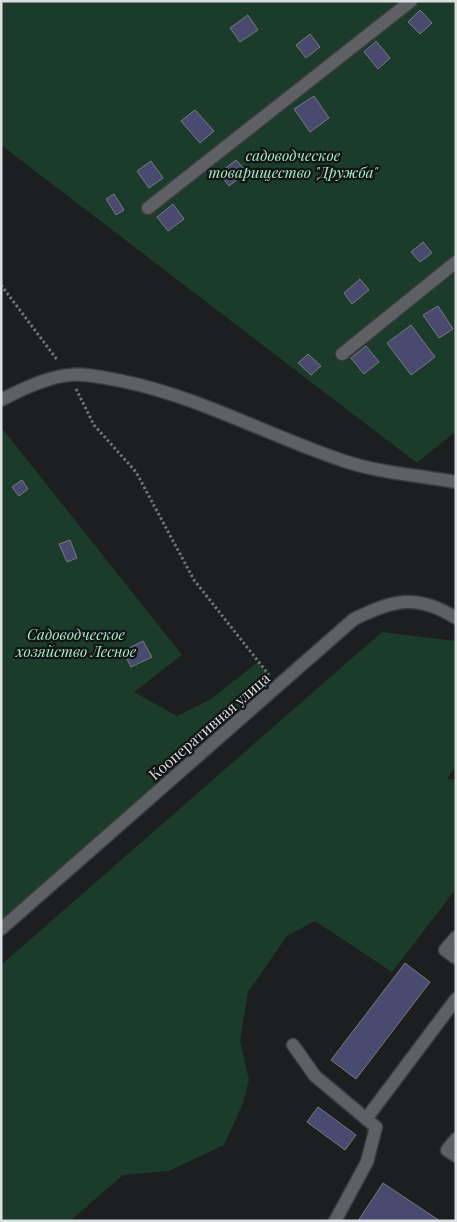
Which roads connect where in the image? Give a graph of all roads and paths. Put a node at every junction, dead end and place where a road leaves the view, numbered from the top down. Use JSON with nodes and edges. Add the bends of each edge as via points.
{"nodes":[{"id":1,"x":411,"y":1,"type":"edge"},
{"id":2,"x":148,"y":208,"type":"dead end"},
{"id":3,"x":456,"y":262,"type":"edge"},
{"id":4,"x":1,"y":285,"type":"edge"},
{"id":5,"x":342,"y":354,"type":"dead end"},
{"id":6,"x":69,"y":375,"type":"junction"},
{"id":7,"x":1,"y":400,"type":"edge"},
{"id":8,"x":456,"y":482,"type":"edge"},
{"id":9,"x":456,"y":618,"type":"edge"},
{"id":10,"x":258,"y":662,"type":"dead end"},
{"id":11,"x":1,"y":929,"type":"edge"},
{"id":12,"x":456,"y":937,"type":"edge"},
{"id":13,"x":456,"y":958,"type":"edge"},
{"id":14,"x":456,"y":999,"type":"edge"},
{"id":15,"x":293,"y":1045,"type":"dead end"},
{"id":16,"x":366,"y":1118,"type":"junction"},
{"id":17,"x":456,"y":1139,"type":"edge"},
{"id":18,"x":456,"y":1156,"type":"edge"},
{"id":19,"x":335,"y":1221,"type":"edge"}],
"edges":[{"from":1,"to":2,"type":"street"},
{"from":3,"to":5,"type":"street"},
{"from":4,"to":6,"type":"path"},
{"from":6,"to":7,"type":"street","via":[[22,389]]},
{"from":6,"to":8,"type":"street","via":[[108,378],[150,387],[344,461],[381,471]]},
{"from":6,"to":10,"type":"path","via":[[94,425],[136,472],[194,580]]},
{"from":9,"to":11,"type":"street","name":"Кооперативная улица","via":[[438,607],[417,602],[383,605],[354,619]]},
{"from":12,"to":13,"type":"street","via":[[445,950]]},
{"from":14,"to":16,"type":"street"},
{"from":15,"to":16,"type":"street","via":[[315,1076]]},
{"from":16,"to":19,"type":"street","via":[[376,1127],[367,1162]]},
{"from":17,"to":18,"type":"street","via":[[447,1150]]}]}
